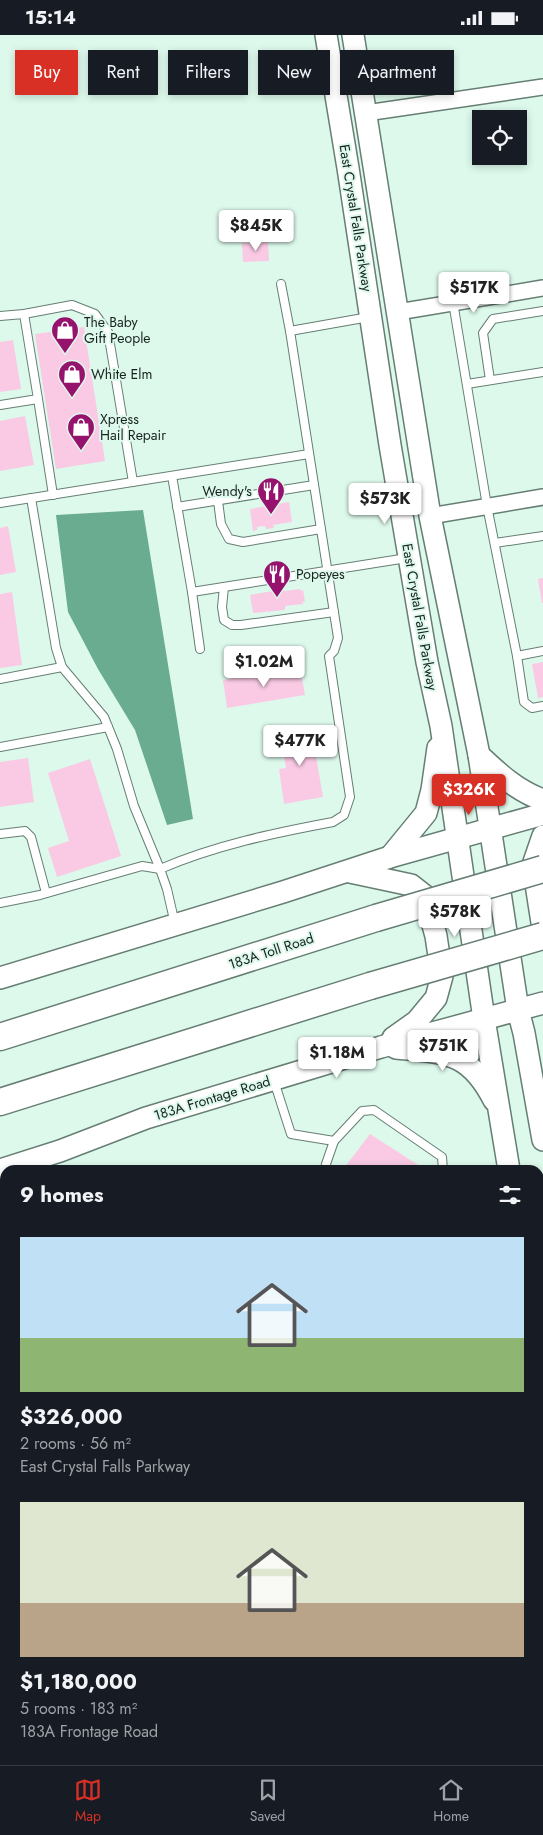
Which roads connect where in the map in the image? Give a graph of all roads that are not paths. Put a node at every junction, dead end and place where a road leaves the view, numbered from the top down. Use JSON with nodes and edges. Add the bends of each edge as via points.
{"nodes":[{"id":1,"x":326,"y":35,"type":"edge"},
{"id":2,"x":353,"y":35,"type":"edge"},
{"id":3,"x":543,"y":87,"type":"edge"},
{"id":4,"x":366,"y":113,"type":"junction"},
{"id":5,"x":340,"y":117,"type":"junction"},
{"id":6,"x":281,"y":284,"type":"dead end"},
{"id":7,"x":543,"y":288,"type":"edge"},
{"id":8,"x":453,"y":302,"type":"junction"},
{"id":9,"x":543,"y":311,"type":"edge"},
{"id":10,"x":398,"y":312,"type":"junction"},
{"id":11,"x":24,"y":314,"type":"junction"},
{"id":12,"x":0,"y":316,"type":"edge"},
{"id":13,"x":371,"y":317,"type":"junction"},
{"id":14,"x":290,"y":331,"type":"junction"},
{"id":15,"x":543,"y":371,"type":"edge"},
{"id":16,"x":490,"y":380,"type":"junction"},
{"id":17,"x":467,"y":384,"type":"junction"},
{"id":18,"x":38,"y":399,"type":"junction"},
{"id":19,"x":0,"y":405,"type":"edge"},
{"id":20,"x":309,"y":454,"type":"junction"},
{"id":21,"x":172,"y":476,"type":"junction"},
{"id":22,"x":133,"y":482,"type":"junction"},
{"id":23,"x":314,"y":485,"type":"junction"},
{"id":24,"x":53,"y":495,"type":"junction"},
{"id":25,"x":543,"y":497,"type":"edge"},
{"id":26,"x":32,"y":498,"type":"junction"},
{"id":27,"x":218,"y":501,"type":"junction"},
{"id":28,"x":0,"y":503,"type":"edge"},
{"id":29,"x":487,"y":506,"type":"junction"},
{"id":30,"x":178,"y":507,"type":"junction"},
{"id":31,"x":430,"y":516,"type":"junction"},
{"id":32,"x":321,"y":529,"type":"junction"},
{"id":33,"x":543,"y":536,"type":"edge"},
{"id":34,"x":495,"y":543,"type":"junction"},
{"id":35,"x":409,"y":558,"type":"junction"},
{"id":36,"x":327,"y":571,"type":"junction"},
{"id":37,"x":224,"y":587,"type":"junction"},
{"id":38,"x":192,"y":592,"type":"junction"},
{"id":39,"x":334,"y":612,"type":"junction"},
{"id":40,"x":200,"y":649,"type":"dead end"},
{"id":41,"x":543,"y":651,"type":"edge"},
{"id":42,"x":517,"y":655,"type":"junction"},
{"id":43,"x":62,"y":667,"type":"junction"},
{"id":44,"x":0,"y":679,"type":"edge"},
{"id":45,"x":543,"y":706,"type":"edge"},
{"id":46,"x":441,"y":726,"type":"junction"},
{"id":47,"x":108,"y":727,"type":"junction"},
{"id":48,"x":0,"y":747,"type":"edge"},
{"id":49,"x":478,"y":755,"type":"junction"},
{"id":50,"x":543,"y":800,"type":"edge"},
{"id":51,"x":543,"y":814,"type":"edge"},
{"id":52,"x":491,"y":829,"type":"junction"},
{"id":53,"x":0,"y":834,"type":"edge"},
{"id":54,"x":543,"y":836,"type":"edge"},
{"id":55,"x":458,"y":838,"type":"junction"},
{"id":56,"x":390,"y":857,"type":"junction"},
{"id":57,"x":160,"y":869,"type":"junction"},
{"id":58,"x":543,"y":869,"type":"edge"},
{"id":59,"x":346,"y":871,"type":"junction"},
{"id":60,"x":46,"y":893,"type":"junction"},
{"id":61,"x":0,"y":903,"type":"edge"},
{"id":62,"x":175,"y":925,"type":"junction"},
{"id":63,"x":543,"y":929,"type":"edge"},
{"id":64,"x":543,"y":937,"type":"edge"},
{"id":65,"x":0,"y":977,"type":"edge"},
{"id":66,"x":543,"y":1003,"type":"edge"},
{"id":67,"x":518,"y":1010,"type":"junction"},
{"id":68,"x":484,"y":1019,"type":"junction"},
{"id":69,"x":0,"y":1037,"type":"edge"},
{"id":70,"x":381,"y":1047,"type":"junction"},
{"id":71,"x":543,"y":1064,"type":"edge"},
{"id":72,"x":274,"y":1079,"type":"junction"},
{"id":73,"x":536,"y":1098,"type":"junction"},
{"id":74,"x":0,"y":1102,"type":"edge"},
{"id":75,"x":500,"y":1111,"type":"junction"},
{"id":76,"x":543,"y":1140,"type":"edge"},
{"id":77,"x":334,"y":1141,"type":"junction"},
{"id":78,"x":16,"y":1165,"type":"edge"},
{"id":79,"x":326,"y":1165,"type":"edge"},
{"id":80,"x":443,"y":1165,"type":"edge"},
{"id":81,"x":508,"y":1165,"type":"edge"}],
"edges":[{"from":1,"to":5,"type":"main road","name":"East Crystal Falls Parkway"},
{"from":2,"to":4,"type":"main road","name":"East Crystal Falls Parkway"},
{"from":3,"to":4,"type":"street"},
{"from":4,"to":5,"type":"main road"},
{"from":4,"to":10,"type":"main road","name":"East Crystal Falls Parkway"},
{"from":5,"to":13,"type":"main road","name":"East Crystal Falls Parkway"},
{"from":6,"to":14,"type":"lane"},
{"from":7,"to":8,"type":"street"},
{"from":8,"to":10,"type":"street"},
{"from":8,"to":17,"type":"lane"},
{"from":9,"to":16,"type":"lane","via":[[493,319],[483,333]]},
{"from":10,"to":13,"type":"main road"},
{"from":10,"to":31,"type":"main road","name":"East Crystal Falls Parkway"},
{"from":11,"to":12,"type":"lane"},
{"from":11,"to":18,"type":"lane"},
{"from":11,"to":22,"type":"lane","via":[[72,305],[95,313],[108,332]]},
{"from":13,"to":14,"type":"lane"},
{"from":13,"to":35,"type":"main road","name":"East Crystal Falls Parkway"},
{"from":14,"to":20,"type":"lane"},
{"from":15,"to":16,"type":"lane"},
{"from":16,"to":17,"type":"lane"},
{"from":17,"to":29,"type":"lane"},
{"from":18,"to":19,"type":"lane"},
{"from":18,"to":24,"type":"lane"},
{"from":20,"to":21,"type":"lane"},
{"from":20,"to":23,"type":"lane"},
{"from":21,"to":22,"type":"lane"},
{"from":21,"to":30,"type":"lane"},
{"from":22,"to":24,"type":"lane"},
{"from":23,"to":27,"type":"lane"},
{"from":23,"to":32,"type":"lane"},
{"from":24,"to":26,"type":"lane"},
{"from":25,"to":29,"type":"street"},
{"from":26,"to":28,"type":"lane"},
{"from":26,"to":43,"type":"lane","via":[[56,648]]},
{"from":27,"to":30,"type":"lane"},
{"from":27,"to":32,"type":"lane","via":[[221,524],[229,539],[243,542]]},
{"from":29,"to":31,"type":"street"},
{"from":29,"to":34,"type":"lane"},
{"from":30,"to":38,"type":"lane"},
{"from":31,"to":49,"type":"main road","name":"East Crystal Falls Parkway"},
{"from":32,"to":36,"type":"lane"},
{"from":33,"to":34,"type":"lane"},
{"from":34,"to":42,"type":"lane"},
{"from":35,"to":36,"type":"lane"},
{"from":35,"to":46,"type":"main road","name":"East Crystal Falls Parkway"},
{"from":36,"to":37,"type":"lane"},
{"from":36,"to":39,"type":"lane"},
{"from":37,"to":38,"type":"lane"},
{"from":37,"to":39,"type":"lane","via":[[224,620],[232,625]]},
{"from":38,"to":40,"type":"lane"},
{"from":39,"to":57,"type":"lane","via":[[338,638],[329,656],[350,797],[344,815],[333,822],[256,837],[190,855]]},
{"from":41,"to":42,"type":"lane"},
{"from":42,"to":45,"type":"lane","via":[[524,702],[532,708]]},
{"from":43,"to":44,"type":"lane"},
{"from":43,"to":47,"type":"lane","via":[[104,717]]},
{"from":46,"to":55,"type":"main road","name":"East Crystal Falls Parkway"},
{"from":46,"to":56,"type":"main road","via":[[426,813]]},
{"from":47,"to":48,"type":"lane"},
{"from":47,"to":57,"type":"lane","via":[[134,806]]},
{"from":49,"to":50,"type":"main road","via":[[507,781]]},
{"from":49,"to":52,"type":"main road","name":"East Crystal Falls Parkway"},
{"from":51,"to":52,"type":"main road"},
{"from":52,"to":55,"type":"main road"},
{"from":52,"to":67,"type":"main road","name":"East Crystal Falls Parkway"},
{"from":53,"to":60,"type":"lane","via":[[26,831],[31,837]]},
{"from":54,"to":63,"type":"main road","via":[[533,865]]},
{"from":55,"to":56,"type":"main road"},
{"from":55,"to":68,"type":"main road","name":"East Crystal Falls Parkway"},
{"from":56,"to":59,"type":"main road"},
{"from":57,"to":60,"type":"lane","via":[[142,866]]},
{"from":57,"to":62,"type":"lane"},
{"from":58,"to":69,"type":"highway","name":"183A Toll Road","bridge":true,"via":[[376,918]]},
{"from":59,"to":62,"type":"main road"},
{"from":59,"to":70,"type":"main road","via":[[410,885],[425,896],[436,936],[442,976],[436,997],[417,1021]]},
{"from":60,"to":61,"type":"lane"},
{"from":62,"to":65,"type":"main road"},
{"from":64,"to":74,"type":"highway","bridge":true,"via":[[370,986]]},
{"from":66,"to":67,"type":"main road","name":"183A Frontage Road"},
{"from":67,"to":68,"type":"main road","name":"183A Frontage Road"},
{"from":67,"to":73,"type":"main road","name":"East Crystal Falls Parkway"},
{"from":68,"to":70,"type":"main road","name":"183A Frontage Road"},
{"from":68,"to":75,"type":"main road","name":"East Crystal Falls Parkway"},
{"from":70,"to":72,"type":"main road","name":"183A Frontage Road"},
{"from":70,"to":75,"type":"main road","via":[[449,1054],[464,1061],[486,1084]]},
{"from":71,"to":73,"type":"main road"},
{"from":72,"to":77,"type":"lane","via":[[291,1134]]},
{"from":72,"to":78,"type":"main road","name":"183A Frontage Road","via":[[146,1118]]},
{"from":73,"to":76,"type":"main road","name":"East Crystal Falls Parkway"},
{"from":75,"to":81,"type":"main road","name":"East Crystal Falls Parkway"},
{"from":77,"to":79,"type":"lane"},
{"from":77,"to":80,"type":"lane","via":[[362,1111],[374,1110],[442,1157]]}]}
